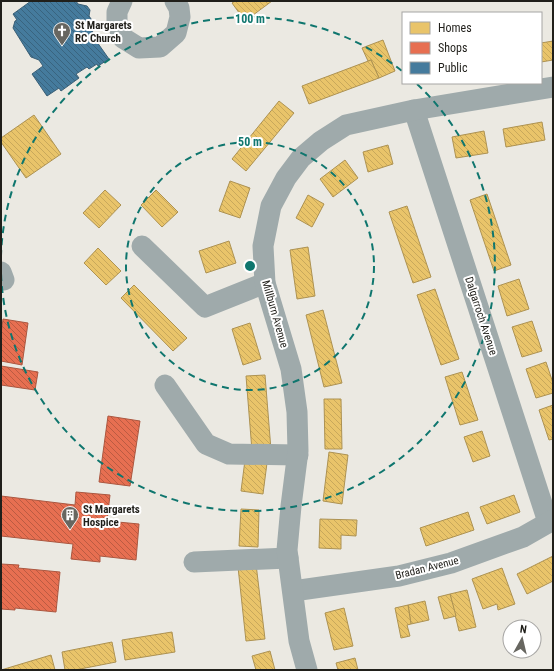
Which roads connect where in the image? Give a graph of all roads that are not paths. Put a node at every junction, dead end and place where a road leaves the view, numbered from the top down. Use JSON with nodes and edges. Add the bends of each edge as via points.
{"nodes":[{"id":1,"x":176,"y":1,"type":"edge"},
{"id":2,"x":115,"y":5,"type":"edge"},
{"id":3,"x":553,"y":87,"type":"edge"},
{"id":4,"x":414,"y":110,"type":"junction"},
{"id":5,"x":142,"y":246,"type":"dead end"},
{"id":6,"x":265,"y":283,"type":"junction"},
{"id":7,"x":165,"y":385,"type":"dead end"},
{"id":8,"x":298,"y":455,"type":"junction"},
{"id":9,"x":551,"y":521,"type":"edge"},
{"id":10,"x":288,"y":558,"type":"junction"},
{"id":11,"x":194,"y":562,"type":"dead end"},
{"id":12,"x":293,"y":591,"type":"junction"},
{"id":13,"x":306,"y":670,"type":"edge"}],
"edges":[{"from":1,"to":2,"type":"street","via":[[180,17],[176,33],[160,47],[139,48],[123,38],[117,22]]},
{"from":3,"to":4,"type":"street","name":"Millburn Avenue"},
{"from":4,"to":6,"type":"street","name":"Millburn Avenue","via":[[346,125],[301,158],[286,178],[271,206],[263,246]]},
{"from":4,"to":9,"type":"street","name":"Dalgarroch Avenue"},
{"from":5,"to":6,"type":"street","via":[[205,307]]},
{"from":6,"to":8,"type":"street","name":"Millburn Avenue","via":[[291,368],[297,412]]},
{"from":7,"to":8,"type":"street","via":[[206,444],[229,454]]},
{"from":8,"to":10,"type":"street","name":"Millburn Avenue","via":[[291,506]]},
{"from":9,"to":12,"type":"street","name":"Bradan Avenue","via":[[524,537],[452,564],[399,576]]},
{"from":10,"to":11,"type":"street"},
{"from":10,"to":12,"type":"street","name":"Millburn Avenue"},
{"from":12,"to":13,"type":"street","name":"Millburn Avenue","via":[[299,641]]}]}
